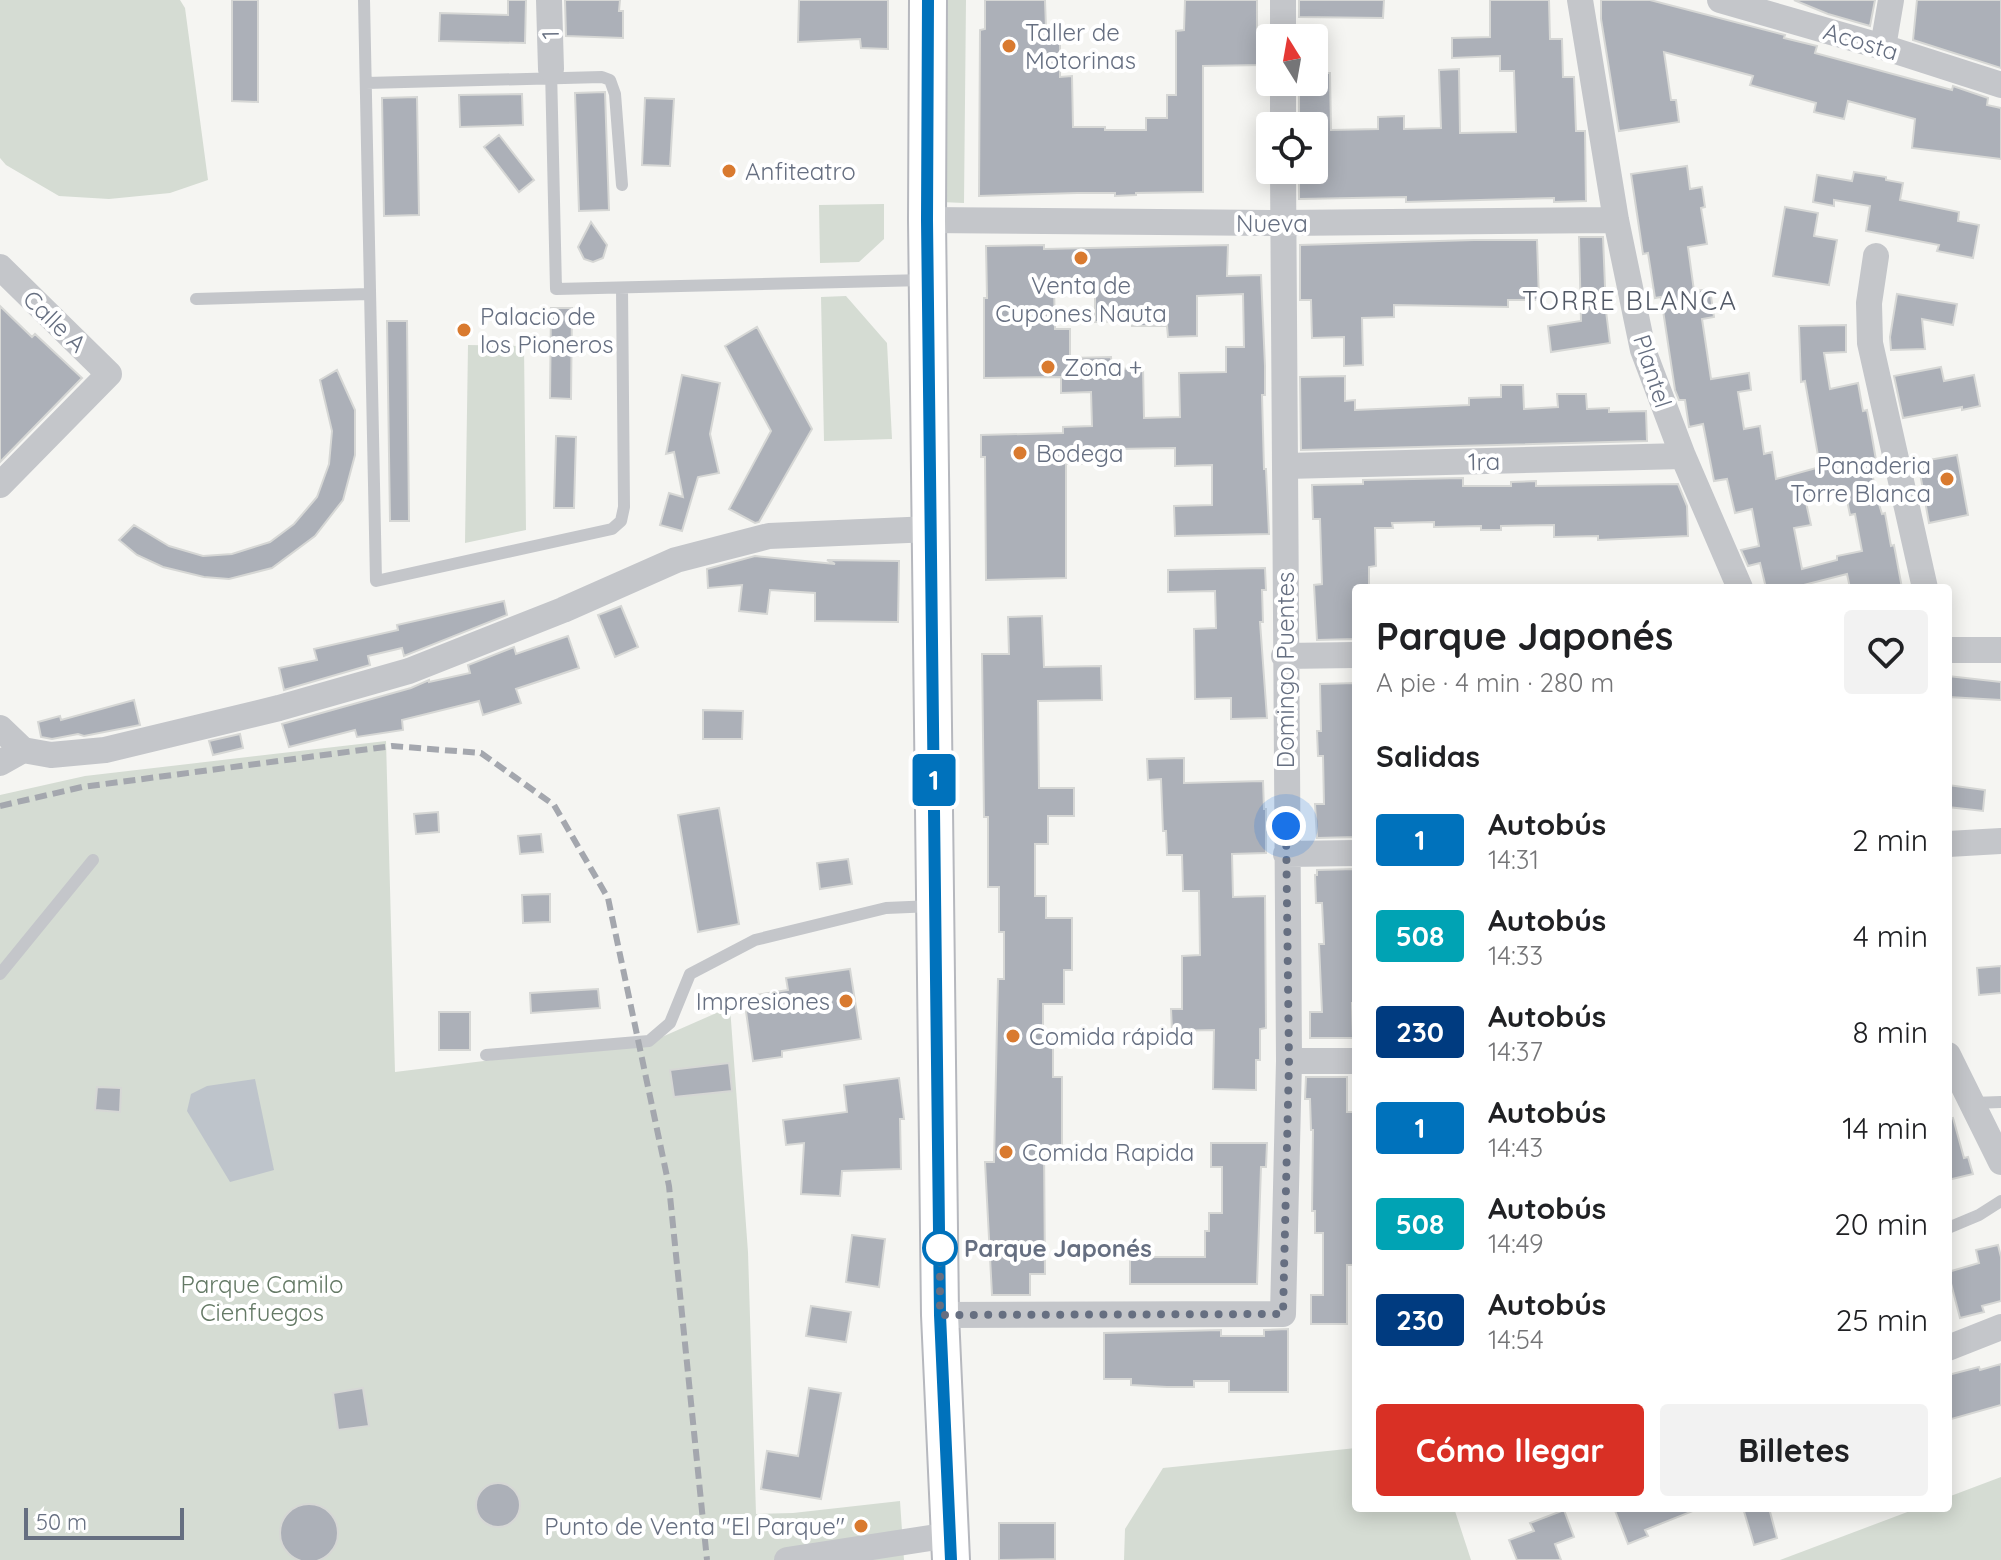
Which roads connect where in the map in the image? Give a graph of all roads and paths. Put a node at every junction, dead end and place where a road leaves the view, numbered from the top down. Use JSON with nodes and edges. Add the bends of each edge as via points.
{"nodes":[{"id":1,"x":364,"y":0,"type":"edge"},
{"id":2,"x":549,"y":0,"type":"edge"},
{"id":3,"x":928,"y":0,"type":"edge"},
{"id":4,"x":1283,"y":0,"type":"edge"},
{"id":5,"x":1580,"y":0,"type":"edge"},
{"id":6,"x":1720,"y":0,"type":"edge"},
{"id":7,"x":1891,"y":0,"type":"edge"},
{"id":8,"x":1283,"y":24,"type":"edge"},
{"id":9,"x":1883,"y":47,"type":"junction"},
{"id":10,"x":551,"y":74,"type":"junction"},
{"id":11,"x":366,"y":83,"type":"junction"},
{"id":12,"x":2001,"y":85,"type":"edge"},
{"id":13,"x":1283,"y":184,"type":"edge"},
{"id":14,"x":622,"y":185,"type":"dead end"},
{"id":15,"x":927,"y":220,"type":"junction"},
{"id":16,"x":1616,"y":220,"type":"junction"},
{"id":17,"x":1282,"y":223,"type":"junction"},
{"id":18,"x":1876,"y":256,"type":"dead end"},
{"id":19,"x":0,"y":267,"type":"edge"},
{"id":20,"x":928,"y":280,"type":"junction"},
{"id":21,"x":622,"y":288,"type":"junction"},
{"id":22,"x":369,"y":294,"type":"junction"},
{"id":23,"x":196,"y":299,"type":"dead end"},
{"id":24,"x":1683,"y":456,"type":"junction"},
{"id":25,"x":1286,"y":466,"type":"junction"},
{"id":26,"x":0,"y":485,"type":"edge"},
{"id":27,"x":931,"y":529,"type":"junction"},
{"id":28,"x":1738,"y":584,"type":"edge"},
{"id":29,"x":1924,"y":584,"type":"edge"},
{"id":30,"x":1952,"y":650,"type":"edge"},
{"id":31,"x":2001,"y":650,"type":"edge"},
{"id":32,"x":1352,"y":655,"type":"edge"},
{"id":33,"x":1284,"y":656,"type":"junction"},
{"id":34,"x":0,"y":728,"type":"edge"},
{"id":35,"x":12,"y":756,"type":"edge"},
{"id":36,"x":2001,"y":841,"type":"edge"},
{"id":37,"x":1952,"y":844,"type":"edge"},
{"id":38,"x":1352,"y":853,"type":"edge"},
{"id":39,"x":1286,"y":854,"type":"junction"},
{"id":40,"x":93,"y":860,"type":"dead end"},
{"id":41,"x":936,"y":906,"type":"junction"},
{"id":42,"x":0,"y":974,"type":"edge"},
{"id":43,"x":486,"y":1055,"type":"dead end"},
{"id":44,"x":1289,"y":1061,"type":"junction"},
{"id":45,"x":1352,"y":1061,"type":"edge"},
{"id":46,"x":1952,"y":1063,"type":"edge"},
{"id":47,"x":2001,"y":1102,"type":"edge"},
{"id":48,"x":1973,"y":1103,"type":"junction"},
{"id":49,"x":2001,"y":1162,"type":"edge"},
{"id":50,"x":2001,"y":1201,"type":"edge"},
{"id":51,"x":1952,"y":1226,"type":"edge"},
{"id":52,"x":940,"y":1315,"type":"junction"},
{"id":53,"x":2001,"y":1327,"type":"edge"},
{"id":54,"x":1952,"y":1346,"type":"edge"},
{"id":55,"x":950,"y":1548,"type":"edge"},
{"id":56,"x":787,"y":1560,"type":"edge"}],
"edges":[{"from":1,"to":11,"type":"lane"},
{"from":2,"to":10,"type":"street","name":"1"},
{"from":3,"to":15,"type":"main road"},
{"from":4,"to":8,"type":"street"},
{"from":5,"to":16,"type":"street","name":"Plantel"},
{"from":6,"to":9,"type":"street","name":"Acosta"},
{"from":7,"to":9,"type":"street"},
{"from":9,"to":12,"type":"street","name":"Acosta"},
{"from":10,"to":11,"type":"lane"},
{"from":10,"to":14,"type":"lane","via":[[610,80]]},
{"from":10,"to":21,"type":"lane","via":[[556,289]]},
{"from":11,"to":22,"type":"lane"},
{"from":13,"to":17,"type":"street","name":"Domingo Puentes"},
{"from":15,"to":17,"type":"street","name":"Nueva"},
{"from":15,"to":20,"type":"main road"},
{"from":16,"to":17,"type":"street","name":"Nueva"},
{"from":16,"to":24,"type":"street","name":"Plantel","via":[[1643,350]]},
{"from":17,"to":25,"type":"street","name":"Domingo Puentes"},
{"from":18,"to":29,"type":"street","via":[[1870,343]]},
{"from":19,"to":26,"type":"street","name":"Calle A","via":[[109,374]]},
{"from":20,"to":21,"type":"lane"},
{"from":20,"to":27,"type":"main road"},
{"from":21,"to":22,"type":"lane","via":[[621,521],[612,529],[376,581]]},
{"from":22,"to":23,"type":"lane"},
{"from":24,"to":25,"type":"street","name":"1ra"},
{"from":24,"to":28,"type":"street","name":"Plantel"},
{"from":25,"to":33,"type":"street","name":"Domingo Puentes"},
{"from":27,"to":35,"type":"street","via":[[769,536],[676,560],[409,671],[105,750]]},
{"from":27,"to":41,"type":"main road"},
{"from":30,"to":31,"type":"street"},
{"from":32,"to":33,"type":"street"},
{"from":33,"to":39,"type":"street","name":"Domingo Puentes"},
{"from":34,"to":35,"type":"street"},
{"from":36,"to":37,"type":"street"},
{"from":38,"to":39,"type":"street"},
{"from":39,"to":44,"type":"street","name":"Domingo Puentes"},
{"from":40,"to":42,"type":"lane"},
{"from":41,"to":43,"type":"lane","via":[[886,908],[755,940],[690,974],[670,1023],[649,1041]]},
{"from":41,"to":52,"type":"main road"},
{"from":44,"to":45,"type":"street"},
{"from":44,"to":52,"type":"street","name":"Domingo Puentes","via":[[1283,1314]]},
{"from":46,"to":48,"type":"street"},
{"from":47,"to":48,"type":"lane"},
{"from":48,"to":49,"type":"street"},
{"from":50,"to":51,"type":"lane"},
{"from":52,"to":55,"type":"main road"},
{"from":53,"to":54,"type":"street"},
{"from":55,"to":56,"type":"street"}]}
